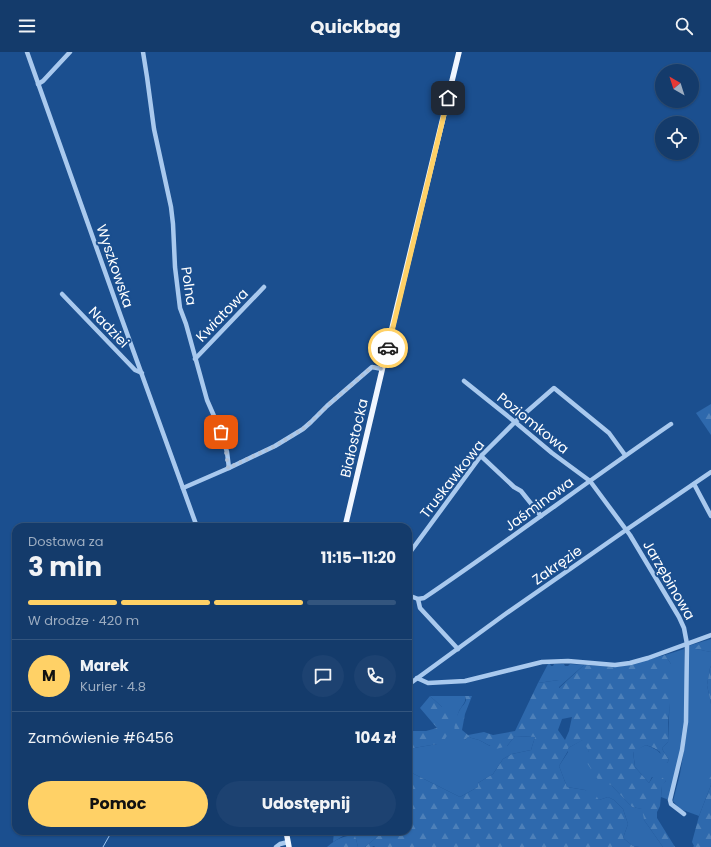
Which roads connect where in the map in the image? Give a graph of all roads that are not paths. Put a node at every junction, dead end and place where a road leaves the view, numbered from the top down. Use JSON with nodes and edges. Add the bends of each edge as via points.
{"nodes":[{"id":1,"x":27,"y":52,"type":"edge"},
{"id":2,"x":70,"y":52,"type":"edge"},
{"id":3,"x":143,"y":52,"type":"edge"},
{"id":4,"x":459,"y":52,"type":"edge"},
{"id":5,"x":38,"y":84,"type":"junction"},
{"id":6,"x":264,"y":287,"type":"dead end"},
{"id":7,"x":62,"y":294,"type":"dead end"},
{"id":8,"x":195,"y":359,"type":"junction"},
{"id":9,"x":382,"y":369,"type":"junction"},
{"id":10,"x":142,"y":373,"type":"junction"},
{"id":11,"x":464,"y":380,"type":"dead end"},
{"id":12,"x":515,"y":422,"type":"junction"},
{"id":13,"x":671,"y":424,"type":"dead end"},
{"id":14,"x":625,"y":455,"type":"junction"},
{"id":15,"x":481,"y":456,"type":"junction"},
{"id":16,"x":228,"y":468,"type":"junction"},
{"id":17,"x":711,"y":472,"type":"edge"},
{"id":18,"x":590,"y":481,"type":"junction"},
{"id":19,"x":694,"y":484,"type":"junction"},
{"id":20,"x":183,"y":488,"type":"junction"},
{"id":21,"x":541,"y":516,"type":"junction"},
{"id":22,"x":711,"y":516,"type":"edge"},
{"id":23,"x":196,"y":523,"type":"edge"},
{"id":24,"x":346,"y":523,"type":"edge"},
{"id":25,"x":626,"y":530,"type":"junction"},
{"id":26,"x":412,"y":550,"type":"edge"},
{"id":27,"x":412,"y":597,"type":"edge"},
{"id":28,"x":418,"y":599,"type":"junction"},
{"id":29,"x":711,"y":635,"type":"edge"},
{"id":30,"x":687,"y":644,"type":"junction"},
{"id":31,"x":458,"y":649,"type":"junction"},
{"id":32,"x":417,"y":678,"type":"junction"},
{"id":33,"x":412,"y":682,"type":"edge"},
{"id":34,"x":684,"y":814,"type":"dead end"},
{"id":35,"x":287,"y":835,"type":"edge"},
{"id":36,"x":288,"y":845,"type":"edge"},
{"id":37,"x":276,"y":847,"type":"edge"}],
"edges":[{"from":1,"to":5,"type":"street","name":"Wyszkowska"},
{"from":2,"to":5,"type":"street"},
{"from":3,"to":8,"type":"street","name":"Polna","via":[[154,129],[171,207],[180,308]]},
{"from":4,"to":9,"type":"main road","name":"Białostocka"},
{"from":5,"to":10,"type":"street","name":"Wyszkowska"},
{"from":6,"to":8,"type":"street","name":"Kwiatowa"},
{"from":7,"to":10,"type":"street","name":"Nadziei","via":[[136,370]]},
{"from":8,"to":16,"type":"street","name":"Polna","via":[[207,400],[221,432]]},
{"from":9,"to":16,"type":"street","via":[[372,367],[303,429],[275,446]]},
{"from":9,"to":24,"type":"main road","name":"Białostocka"},
{"from":10,"to":20,"type":"street","name":"Wyszkowska"},
{"from":11,"to":12,"type":"street","name":"Poziomkowa"},
{"from":12,"to":14,"type":"street","name":"Truskawkowa","via":[[554,388],[609,433]]},
{"from":12,"to":15,"type":"street","name":"Truskawkowa"},
{"from":12,"to":18,"type":"street","name":"Poziomkowa"},
{"from":13,"to":14,"type":"street","name":"Jaśminowa"},
{"from":14,"to":18,"type":"street","name":"Jaśminowa"},
{"from":15,"to":21,"type":"street","via":[[521,491]]},
{"from":15,"to":26,"type":"street","name":"Truskawkowa"},
{"from":16,"to":20,"type":"street"},
{"from":17,"to":19,"type":"street","name":"Zakręzie"},
{"from":18,"to":21,"type":"street","name":"Jaśminowa"},
{"from":18,"to":25,"type":"street","name":"Poziomkowa"},
{"from":19,"to":22,"type":"street"},
{"from":19,"to":25,"type":"street","name":"Zakręzie"},
{"from":20,"to":23,"type":"street","name":"Wyszkowska"},
{"from":21,"to":28,"type":"street","name":"Jaśminowa","via":[[424,598]]},
{"from":25,"to":30,"type":"street","name":"Jarzębinowa","via":[[679,617]]},
{"from":25,"to":31,"type":"street","name":"Zakręzie"},
{"from":27,"to":28,"type":"street"},
{"from":28,"to":31,"type":"street","via":[[420,608]]},
{"from":29,"to":30,"type":"street"},
{"from":30,"to":32,"type":"street","via":[[648,658],[615,665],[568,661],[542,662],[465,681],[428,682]]},
{"from":30,"to":34,"type":"street","via":[[686,722],[670,800],[671,804]]},
{"from":31,"to":32,"type":"street","name":"Zakręzie"},
{"from":32,"to":33,"type":"street","name":"Zakręzie"},
{"from":35,"to":36,"type":"main road"},
{"from":36,"to":37,"type":"street","via":[[280,844]]}]}
